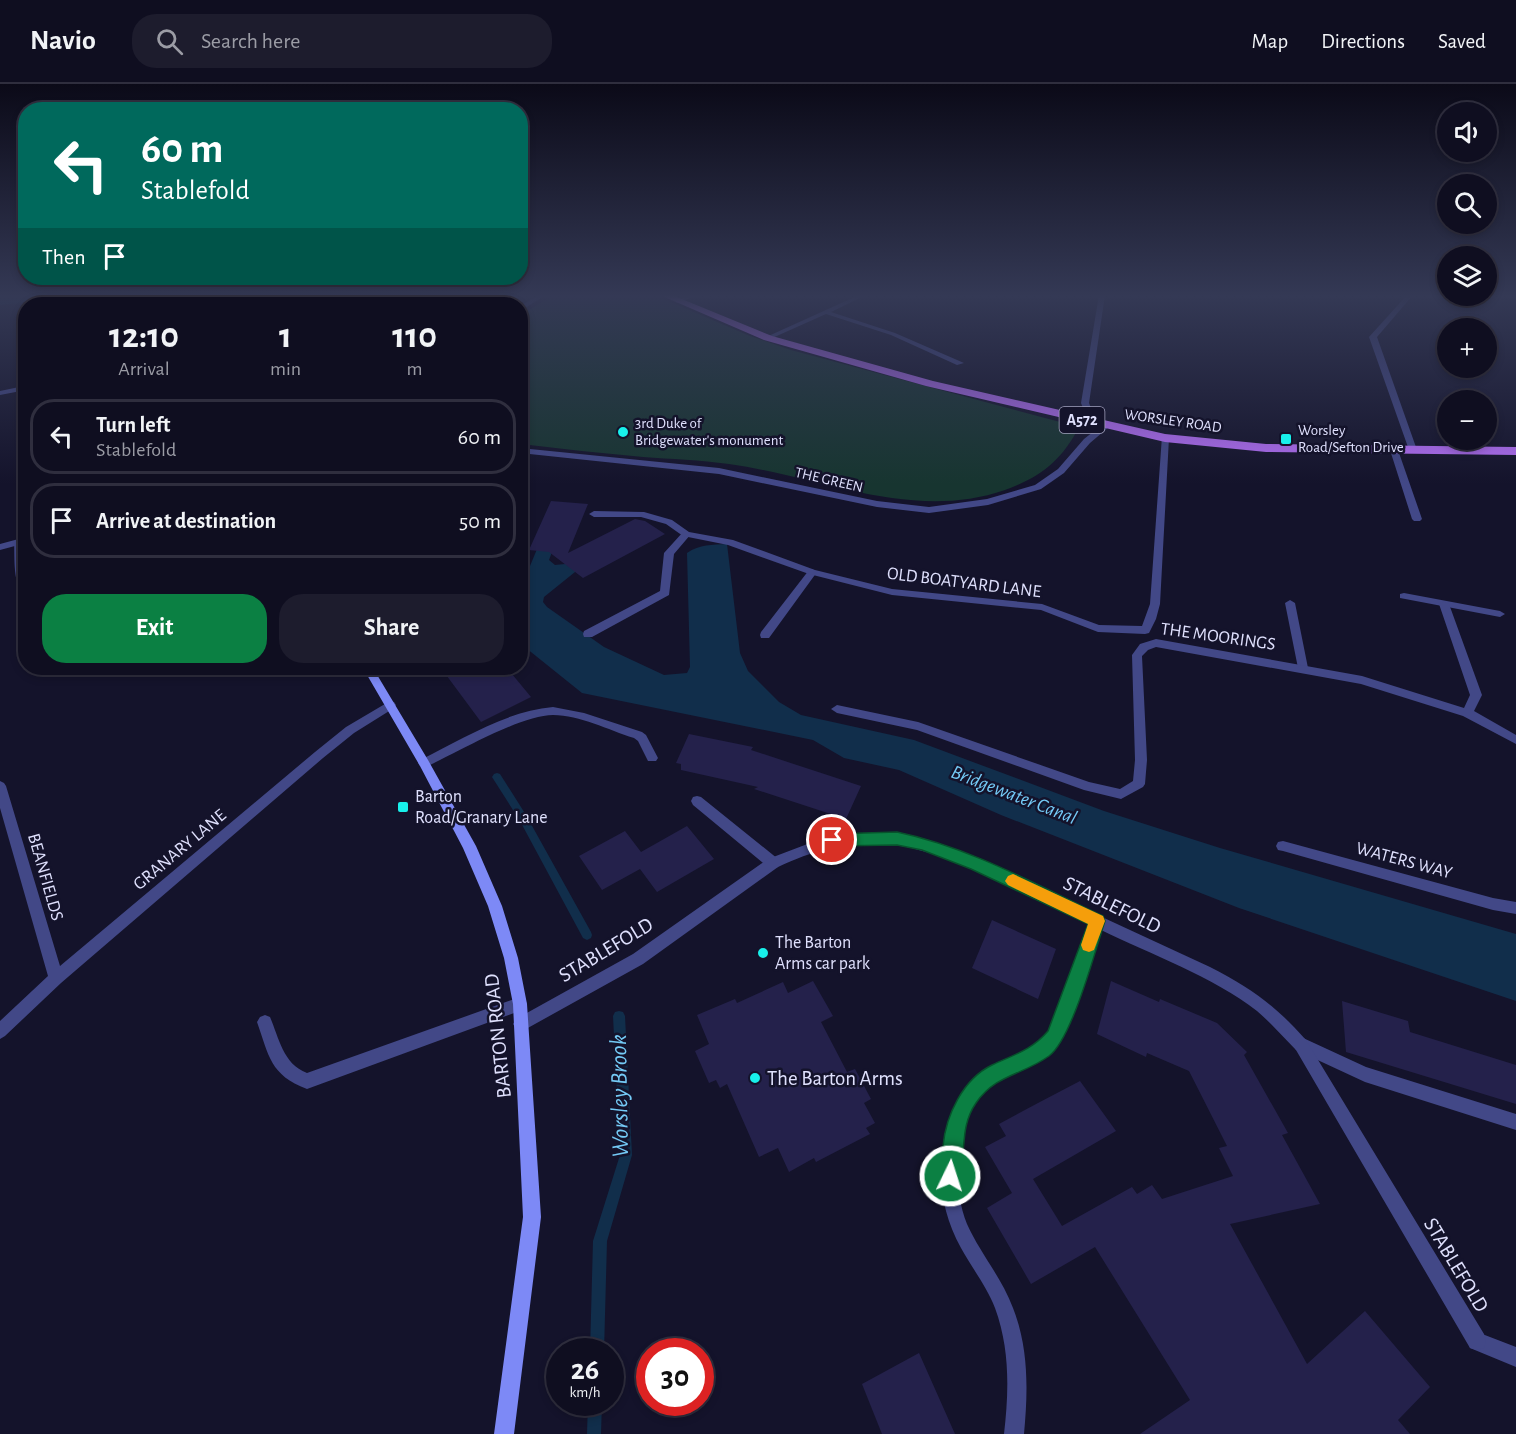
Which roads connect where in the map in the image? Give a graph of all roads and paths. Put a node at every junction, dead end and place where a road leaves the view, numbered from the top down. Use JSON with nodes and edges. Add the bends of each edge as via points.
{"nodes":[{"id":1,"x":838,"y":358,"type":"edge"},
{"id":2,"x":948,"y":358,"type":"edge"},
{"id":3,"x":1092,"y":358,"type":"edge"},
{"id":4,"x":1380,"y":358,"type":"edge"},
{"id":5,"x":960,"y":363,"type":"dead end"},
{"id":6,"x":18,"y":389,"type":"edge"},
{"id":7,"x":0,"y":393,"type":"edge"},
{"id":8,"x":1093,"y":423,"type":"junction"},
{"id":9,"x":1106,"y":426,"type":"junction"},
{"id":10,"x":1165,"y":438,"type":"junction"},
{"id":11,"x":1394,"y":450,"type":"junction"},
{"id":12,"x":1413,"y":450,"type":"junction"},
{"id":13,"x":528,"y":451,"type":"edge"},
{"id":14,"x":1516,"y":451,"type":"edge"},
{"id":15,"x":594,"y":514,"type":"dead end"},
{"id":16,"x":1417,"y":519,"type":"dead end"},
{"id":17,"x":686,"y":534,"type":"junction"},
{"id":18,"x":18,"y":542,"type":"edge"},
{"id":19,"x":0,"y":547,"type":"edge"},
{"id":20,"x":812,"y":573,"type":"junction"},
{"id":21,"x":1404,"y":596,"type":"dead end"},
{"id":22,"x":1290,"y":603,"type":"dead end"},
{"id":23,"x":1444,"y":604,"type":"junction"},
{"id":24,"x":1500,"y":614,"type":"dead end"},
{"id":25,"x":588,"y":634,"type":"dead end"},
{"id":26,"x":765,"y":635,"type":"dead end"},
{"id":27,"x":1303,"y":668,"type":"junction"},
{"id":28,"x":372,"y":675,"type":"edge"},
{"id":29,"x":390,"y":705,"type":"junction"},
{"id":30,"x":837,"y":709,"type":"dead end"},
{"id":31,"x":1467,"y":713,"type":"junction"},
{"id":32,"x":1516,"y":740,"type":"edge"},
{"id":33,"x":652,"y":758,"type":"dead end"},
{"id":34,"x":424,"y":763,"type":"junction"},
{"id":35,"x":0,"y":786,"type":"edge"},
{"id":36,"x":697,"y":801,"type":"dead end"},
{"id":37,"x":1283,"y":846,"type":"dead end"},
{"id":38,"x":773,"y":863,"type":"junction"},
{"id":39,"x":1516,"y":908,"type":"edge"},
{"id":40,"x":1098,"y":921,"type":"junction"},
{"id":41,"x":56,"y":978,"type":"junction"},
{"id":42,"x":520,"y":1004,"type":"junction"},
{"id":43,"x":265,"y":1022,"type":"dead end"},
{"id":44,"x":521,"y":1024,"type":"junction"},
{"id":45,"x":0,"y":1031,"type":"edge"},
{"id":46,"x":1301,"y":1045,"type":"junction"},
{"id":47,"x":1516,"y":1122,"type":"edge"},
{"id":48,"x":1516,"y":1357,"type":"edge"},
{"id":49,"x":504,"y":1434,"type":"edge"},
{"id":50,"x":1014,"y":1434,"type":"edge"}],
"edges":[{"from":1,"to":8,"type":"main road","name":"WORSLEY ROAD","number":"A572"},
{"from":2,"to":5,"type":"street"},
{"from":3,"to":8,"type":"street","via":[[1085,403]]},
{"from":4,"to":12,"type":"street"},
{"from":6,"to":7,"type":"street"},
{"from":8,"to":9,"type":"main road","name":"WORSLEY ROAD","number":"A572"},
{"from":9,"to":10,"type":"main road","name":"WORSLEY ROAD","number":"A572"},
{"from":9,"to":13,"type":"street","name":"THE GREEN","via":[[1061,471],[1038,487],[988,502],[929,510],[877,504],[719,471]]},
{"from":10,"to":11,"type":"main road","name":"WORSLEY ROAD","number":"A572","via":[[1266,448]]},
{"from":10,"to":20,"type":"street","name":"OLD BOATYARD LANE","via":[[1155,604],[1145,630],[1098,628],[1042,607],[892,592]]},
{"from":11,"to":12,"type":"main road","name":"WORSLEY ROAD","number":"A572"},
{"from":11,"to":16,"type":"street"},
{"from":12,"to":14,"type":"main road","name":"WORSLEY ROAD","number":"A572"},
{"from":15,"to":17,"type":"street","name":"OLD BOATYARD LANE","via":[[641,514],[669,522]]},
{"from":17,"to":20,"type":"street","name":"OLD BOATYARD LANE","via":[[730,542]]},
{"from":17,"to":25,"type":"street","via":[[669,553],[665,593]]},
{"from":18,"to":19,"type":"street"},
{"from":20,"to":26,"type":"street"},
{"from":21,"to":23,"type":"street"},
{"from":22,"to":27,"type":"street"},
{"from":23,"to":24,"type":"street"},
{"from":23,"to":31,"type":"street","via":[[1476,694]]},
{"from":27,"to":30,"type":"street","name":"THE MOORINGS","via":[[1156,643],[1144,647],[1137,655],[1139,784],[1121,794],[1088,787],[918,726]]},
{"from":27,"to":31,"type":"street","name":"THE MOORINGS","via":[[1362,680]]},
{"from":28,"to":29,"type":"main road","name":"BARTON ROAD"},
{"from":29,"to":34,"type":"main road","name":"BARTON ROAD"},
{"from":29,"to":41,"type":"street","name":"GRANARY LANE","via":[[319,754]]},
{"from":31,"to":32,"type":"street","name":"THE MOORINGS"},
{"from":33,"to":34,"type":"street","via":[[638,735],[548,711],[528,716]]},
{"from":34,"to":42,"type":"main road","name":"BARTON ROAD","via":[[469,846],[495,906]]},
{"from":35,"to":41,"type":"street","name":"BEANFIELDS"},
{"from":36,"to":38,"type":"street"},
{"from":37,"to":39,"type":"street","name":"WATERS WAY"},
{"from":38,"to":40,"type":"street","name":"STABLEFOLD","via":[[832,840],[897,839],[952,854]]},
{"from":38,"to":44,"type":"street","name":"STABLEFOLD","via":[[638,959]]},
{"from":40,"to":46,"type":"street","name":"STABLEFOLD","via":[[1247,996],[1276,1017]]},
{"from":40,"to":50,"type":"street","via":[[1054,1038],[1045,1049],[983,1081],[960,1113],[954,1135],[950,1190],[955,1218],[1005,1308],[1014,1343],[1018,1382]]},
{"from":41,"to":45,"type":"street","name":"GRANARY LANE"},
{"from":42,"to":43,"type":"street","via":[[307,1081],[291,1075],[281,1065]]},
{"from":42,"to":44,"type":"main road","name":"BARTON ROAD"},
{"from":44,"to":49,"type":"main road","name":"BARTON ROAD","via":[[532,1217]]},
{"from":46,"to":47,"type":"street","via":[[1365,1074]]},
{"from":46,"to":48,"type":"street","name":"STABLEFOLD","via":[[1477,1341]]}]}
